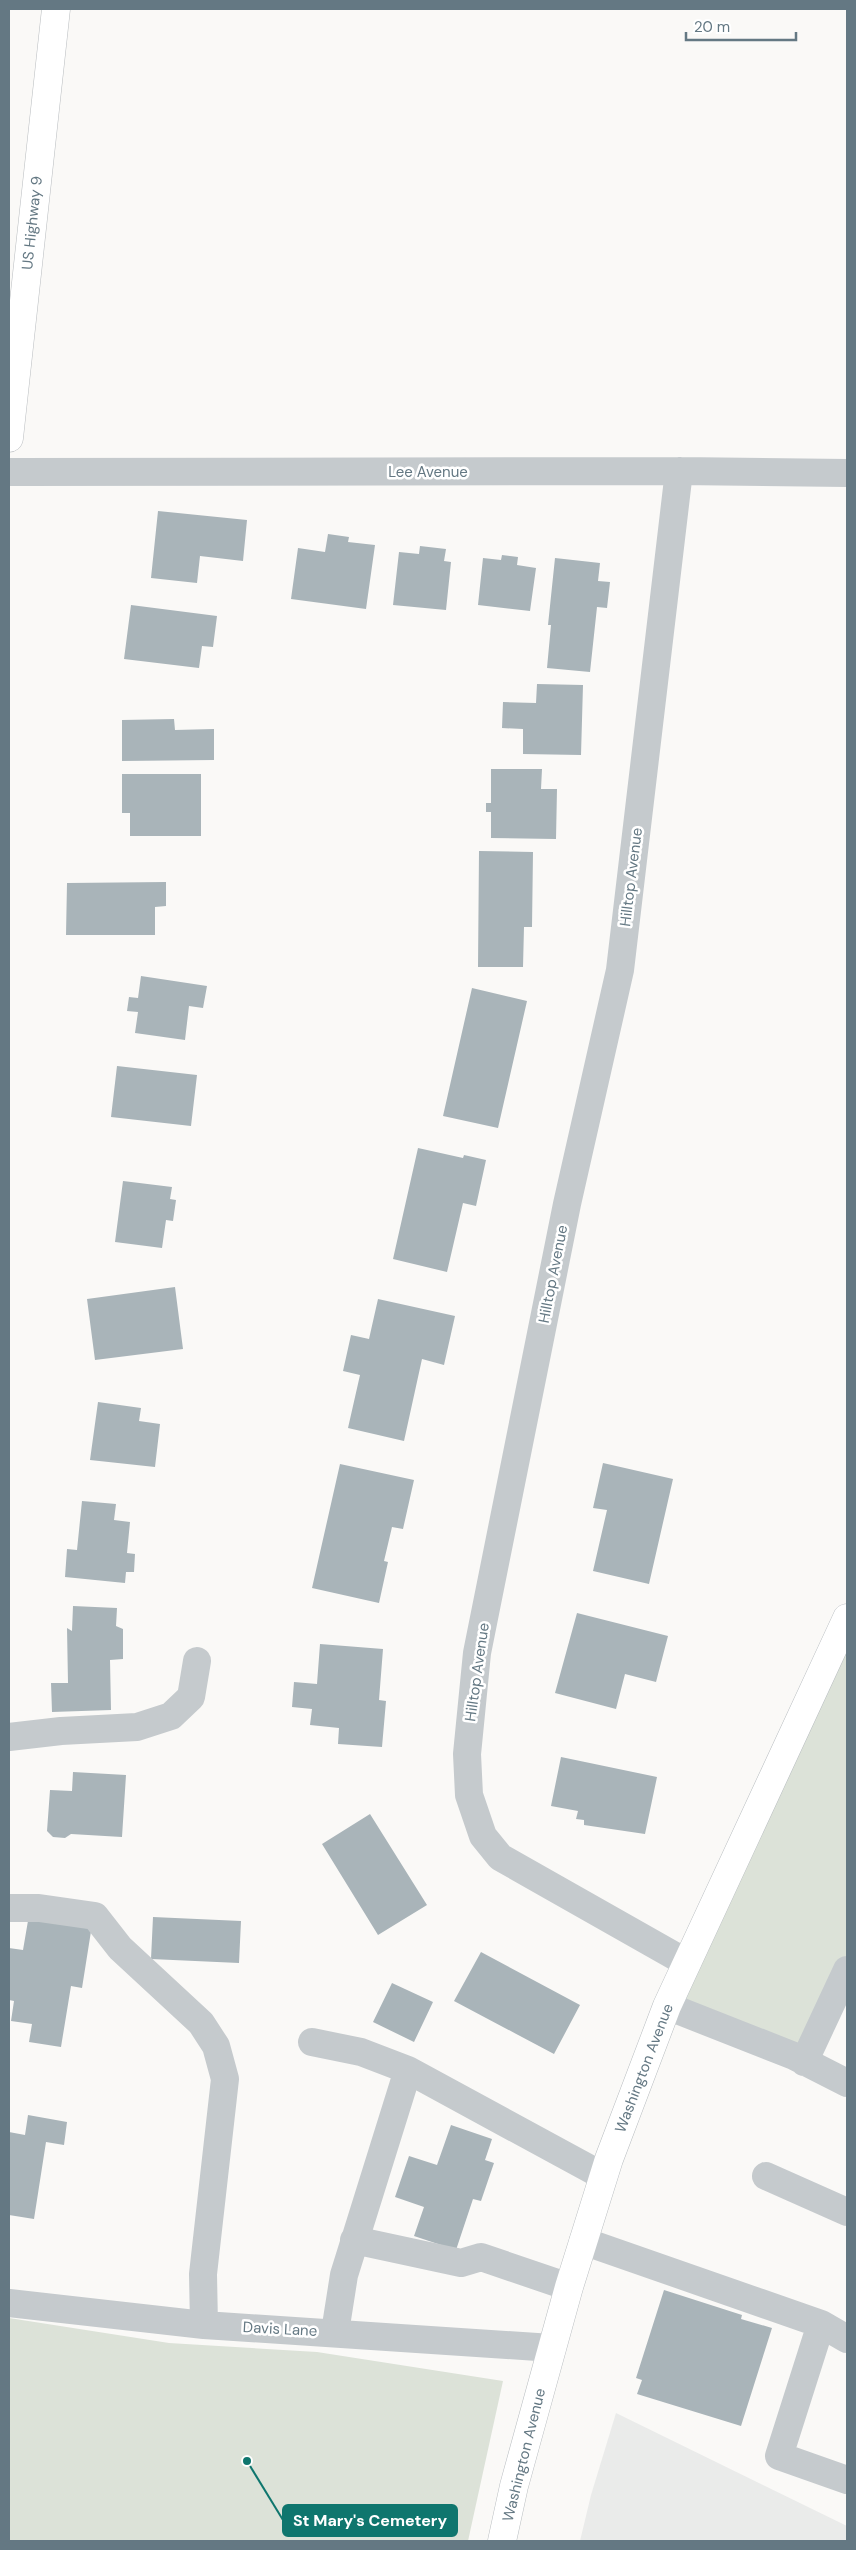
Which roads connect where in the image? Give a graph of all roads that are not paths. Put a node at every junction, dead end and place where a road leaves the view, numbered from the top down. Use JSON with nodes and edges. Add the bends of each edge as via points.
{"nodes":[{"id":1,"x":56,"y":9,"type":"edge"},
{"id":2,"x":9,"y":438,"type":"edge"},
{"id":3,"x":679,"y":471,"type":"junction"},
{"id":4,"x":9,"y":472,"type":"edge"},
{"id":5,"x":847,"y":474,"type":"edge"},
{"id":6,"x":847,"y":1618,"type":"edge"},
{"id":7,"x":197,"y":1661,"type":"dead end"},
{"id":8,"x":9,"y":1737,"type":"edge"},
{"id":9,"x":9,"y":1908,"type":"edge"},
{"id":10,"x":687,"y":1963,"type":"junction"},
{"id":11,"x":847,"y":1970,"type":"edge"},
{"id":12,"x":667,"y":2006,"type":"junction"},
{"id":13,"x":312,"y":2042,"type":"dead end"},
{"id":14,"x":804,"y":2062,"type":"junction"},
{"id":15,"x":408,"y":2070,"type":"junction"},
{"id":16,"x":847,"y":2083,"type":"edge"},
{"id":17,"x":603,"y":2176,"type":"junction"},
{"id":18,"x":766,"y":2176,"type":"dead end"},
{"id":19,"x":847,"y":2212,"type":"edge"},
{"id":20,"x":354,"y":2240,"type":"junction"},
{"id":21,"x":583,"y":2241,"type":"junction"},
{"id":22,"x":569,"y":2287,"type":"junction"},
{"id":23,"x":9,"y":2303,"type":"edge"},
{"id":24,"x":821,"y":2324,"type":"junction"},
{"id":25,"x":204,"y":2325,"type":"junction"},
{"id":26,"x":335,"y":2332,"type":"junction"},
{"id":27,"x":847,"y":2339,"type":"edge"},
{"id":28,"x":552,"y":2348,"type":"junction"},
{"id":29,"x":847,"y":2480,"type":"edge"},
{"id":30,"x":502,"y":2541,"type":"edge"}],
"edges":[{"from":1,"to":2,"type":"main road","name":"US Highway 9"},
{"from":3,"to":4,"type":"street","name":"Lee Avenue"},
{"from":3,"to":5,"type":"street","name":"Lee Avenue"},
{"from":3,"to":10,"type":"street","name":"Hilltop Avenue","via":[[620,970],[567,1204],[477,1653],[467,1754],[469,1796],[483,1836],[500,1858]]},
{"from":6,"to":10,"type":"main road","name":"Washington Avenue"},
{"from":7,"to":8,"type":"street","via":[[191,1697],[171,1716],[137,1727]]},
{"from":9,"to":25,"type":"street","via":[[39,1908],[95,1916],[120,1948],[201,2023],[216,2046],[225,2079],[203,2274]]},
{"from":10,"to":12,"type":"main road","name":"Washington Avenue"},
{"from":11,"to":14,"type":"street"},
{"from":12,"to":14,"type":"street"},
{"from":12,"to":17,"type":"main road","name":"Washington Avenue"},
{"from":13,"to":15,"type":"street","via":[[361,2052]]},
{"from":14,"to":16,"type":"street"},
{"from":15,"to":17,"type":"street"},
{"from":15,"to":20,"type":"street"},
{"from":17,"to":21,"type":"main road","name":"Washington Avenue"},
{"from":18,"to":19,"type":"street"},
{"from":20,"to":22,"type":"street","via":[[461,2264],[481,2257]]},
{"from":20,"to":26,"type":"street","via":[[344,2275]]},
{"from":21,"to":22,"type":"main road","name":"Washington Avenue"},
{"from":21,"to":24,"type":"street"},
{"from":22,"to":28,"type":"main road","name":"Washington Avenue"},
{"from":23,"to":25,"type":"street","name":"Davis Lane"},
{"from":24,"to":27,"type":"street"},
{"from":24,"to":29,"type":"street","via":[[779,2456]]},
{"from":25,"to":26,"type":"street","name":"Davis Lane"},
{"from":26,"to":28,"type":"street","name":"Davis Lane"},
{"from":28,"to":30,"type":"main road","name":"Washington Avenue"}]}
